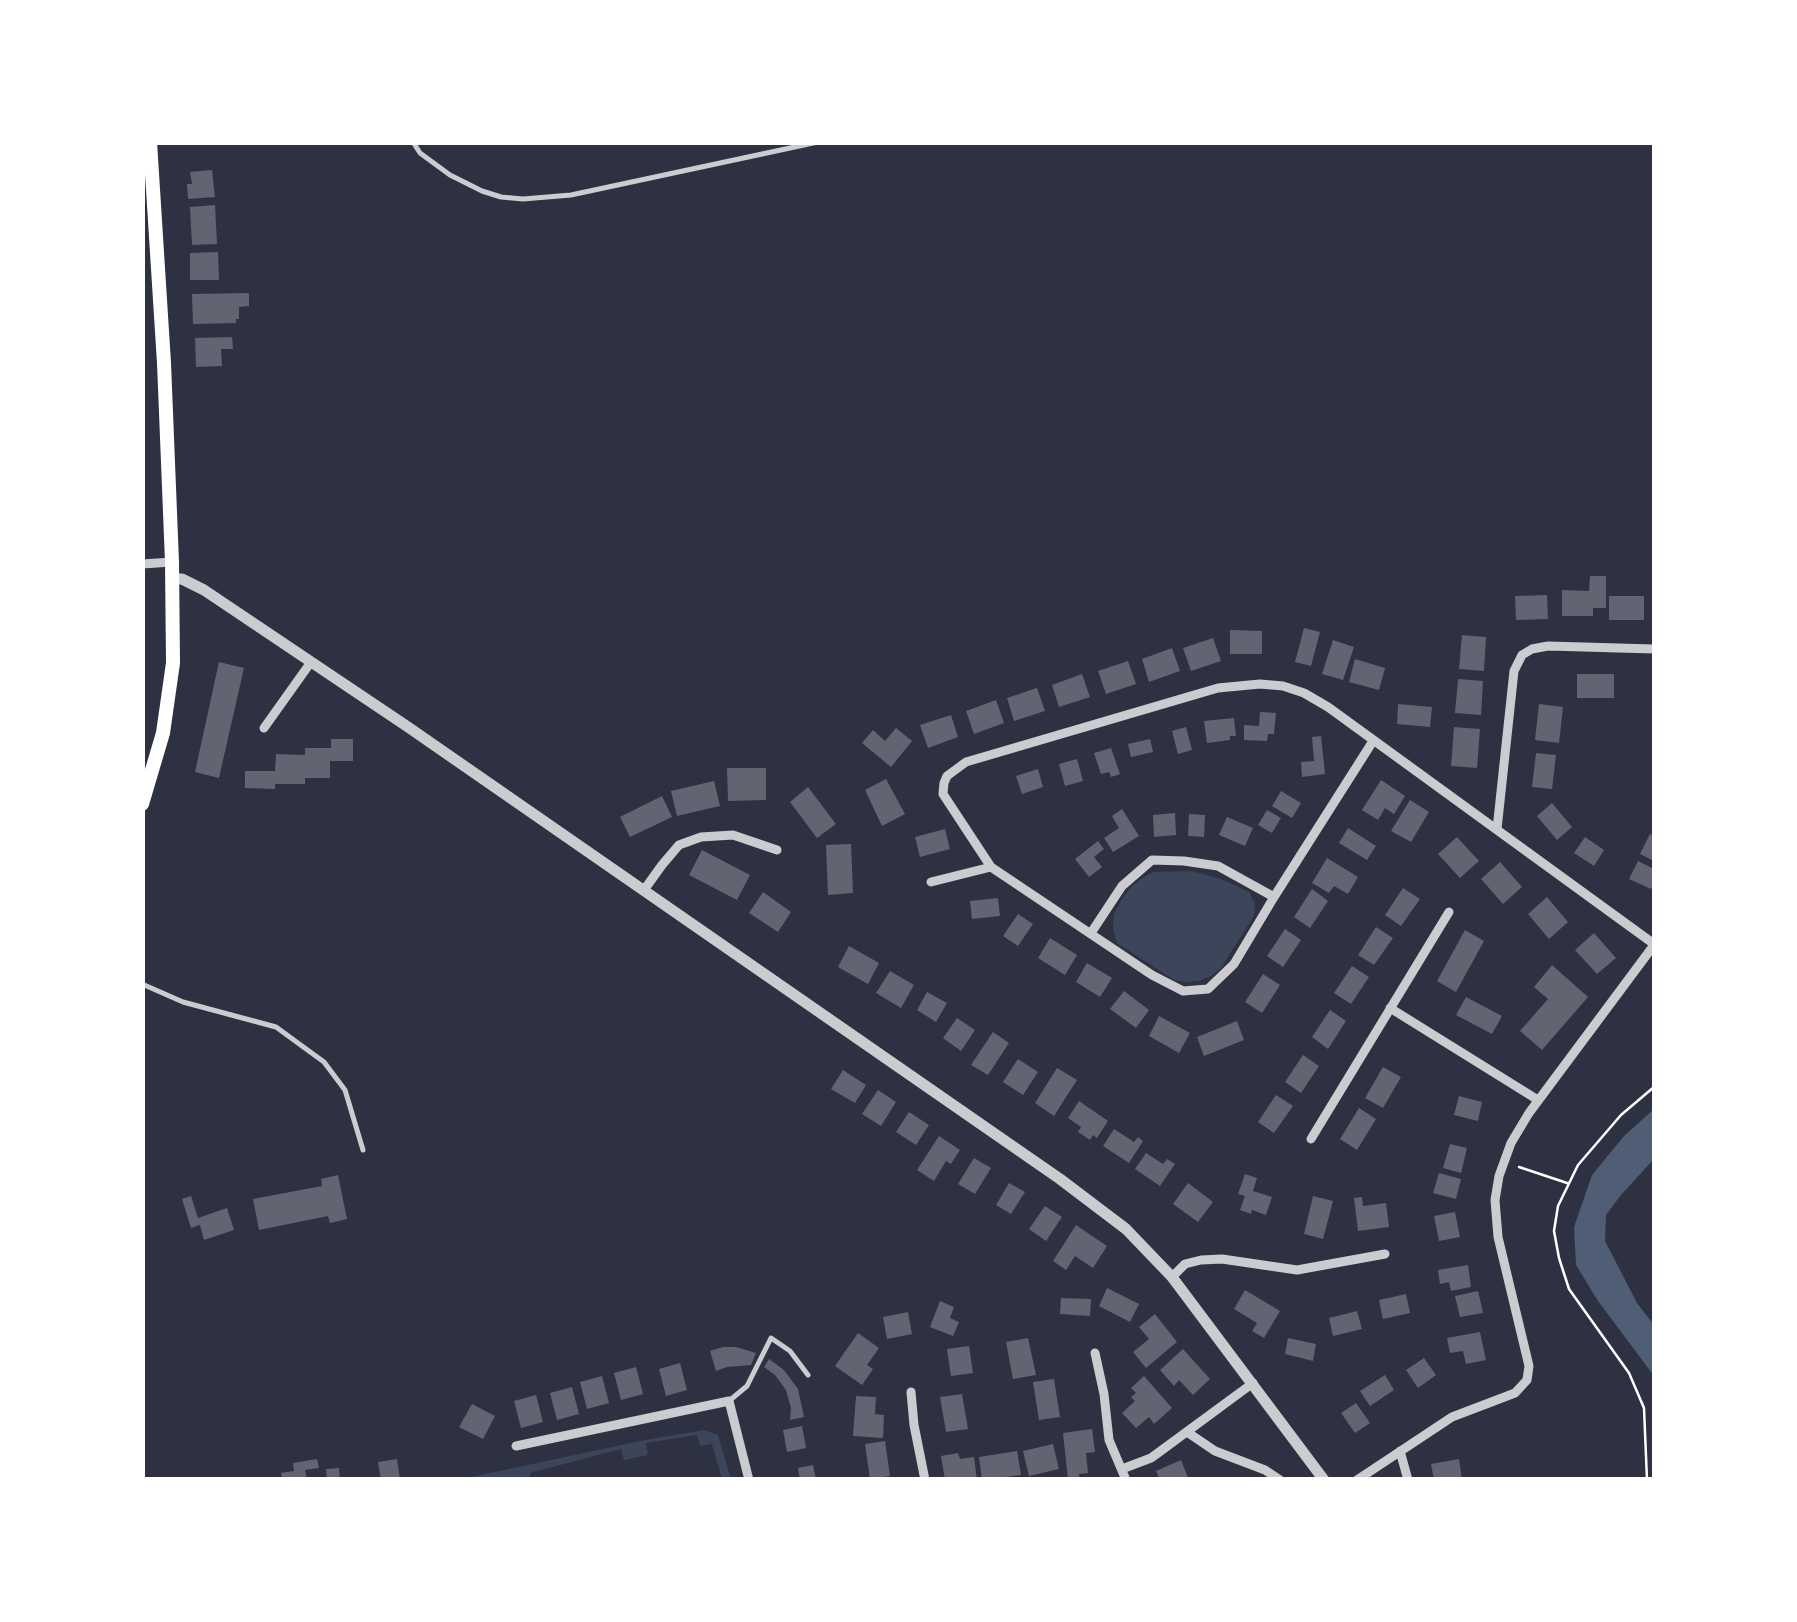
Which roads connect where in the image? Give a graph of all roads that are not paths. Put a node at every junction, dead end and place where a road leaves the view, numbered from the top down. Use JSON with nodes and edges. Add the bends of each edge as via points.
{"nodes":[{"id":1,"x":150,"y":142,"type":"edge"},
{"id":2,"x":413,"y":142,"type":"edge"},
{"id":3,"x":818,"y":142,"type":"edge"},
{"id":4,"x":172,"y":562,"type":"junction"},
{"id":5,"x":142,"y":564,"type":"edge"},
{"id":6,"x":172,"y":578,"type":"junction"},
{"id":7,"x":1654,"y":648,"type":"edge"},
{"id":8,"x":311,"y":662,"type":"junction"},
{"id":9,"x":264,"y":728,"type":"dead end"},
{"id":10,"x":1373,"y":741,"type":"junction"},
{"id":11,"x":142,"y":804,"type":"edge"},
{"id":12,"x":1498,"y":829,"type":"junction"},
{"id":13,"x":777,"y":850,"type":"dead end"},
{"id":14,"x":991,"y":867,"type":"junction"},
{"id":15,"x":931,"y":882,"type":"dead end"},
{"id":16,"x":644,"y":890,"type":"junction"},
{"id":17,"x":1274,"y":896,"type":"junction"},
{"id":18,"x":1448,"y":912,"type":"dead end"},
{"id":19,"x":1091,"y":932,"type":"junction"},
{"id":20,"x":1654,"y":945,"type":"edge"},
{"id":21,"x":142,"y":984,"type":"edge"},
{"id":22,"x":1390,"y":1008,"type":"junction"},
{"id":23,"x":1538,"y":1100,"type":"junction"},
{"id":24,"x":1311,"y":1139,"type":"dead end"},
{"id":25,"x":363,"y":1150,"type":"dead end"},
{"id":26,"x":1385,"y":1254,"type":"dead end"},
{"id":27,"x":1172,"y":1276,"type":"junction"},
{"id":28,"x":1095,"y":1353,"type":"dead end"},
{"id":29,"x":808,"y":1376,"type":"dead end"},
{"id":30,"x":1252,"y":1383,"type":"junction"},
{"id":31,"x":911,"y":1392,"type":"dead end"},
{"id":32,"x":729,"y":1401,"type":"junction"},
{"id":33,"x":1187,"y":1432,"type":"junction"},
{"id":34,"x":516,"y":1446,"type":"dead end"},
{"id":35,"x":1400,"y":1451,"type":"junction"},
{"id":36,"x":1124,"y":1474,"type":"edge"},
{"id":37,"x":749,"y":1480,"type":"edge"},
{"id":38,"x":926,"y":1480,"type":"edge"},
{"id":39,"x":1280,"y":1480,"type":"edge"},
{"id":40,"x":1324,"y":1480,"type":"edge"},
{"id":41,"x":1356,"y":1480,"type":"edge"},
{"id":42,"x":1408,"y":1480,"type":"edge"}],
"edges":[{"from":1,"to":4,"type":"main road"},
{"from":2,"to":3,"type":"lane","via":[[450,176],[523,199]]},
{"from":4,"to":5,"type":"street"},
{"from":4,"to":6,"type":"main road"},
{"from":6,"to":8,"type":"street","via":[[204,590]]},
{"from":6,"to":11,"type":"main road","via":[[172,663]]},
{"from":7,"to":12,"type":"street","via":[[1548,646],[1522,655],[1514,671]]},
{"from":8,"to":9,"type":"street"},
{"from":8,"to":16,"type":"street"},
{"from":10,"to":12,"type":"street"},
{"from":10,"to":14,"type":"street","via":[[1304,693],[1272,684],[1233,686],[966,762],[944,782],[945,799]]},
{"from":10,"to":17,"type":"street"},
{"from":12,"to":20,"type":"street"},
{"from":13,"to":16,"type":"street","via":[[733,836],[701,837],[680,845]]},
{"from":14,"to":15,"type":"street"},
{"from":14,"to":19,"type":"street"},
{"from":16,"to":27,"type":"street","via":[[1060,1179],[1126,1229]]},
{"from":17,"to":19,"type":"street","via":[[1218,866],[1152,860],[1122,886]]},
{"from":17,"to":19,"type":"street","via":[[1234,964],[1208,989],[1183,991]]},
{"from":18,"to":22,"type":"street"},
{"from":20,"to":23,"type":"street"},
{"from":21,"to":25,"type":"lane","via":[[276,1027],[324,1062],[345,1090]]},
{"from":22,"to":23,"type":"street"},
{"from":22,"to":24,"type":"street"},
{"from":23,"to":35,"type":"street","via":[[1503,1162],[1495,1213],[1527,1380],[1515,1394],[1460,1412]]},
{"from":26,"to":27,"type":"street","via":[[1296,1270],[1201,1260]]},
{"from":27,"to":30,"type":"street"},
{"from":28,"to":36,"type":"street","via":[[1109,1440]]},
{"from":29,"to":32,"type":"lane","via":[[770,1338],[747,1386]]},
{"from":30,"to":33,"type":"street"},
{"from":30,"to":40,"type":"street"},
{"from":31,"to":38,"type":"street"},
{"from":32,"to":34,"type":"street"},
{"from":32,"to":37,"type":"street"},
{"from":33,"to":36,"type":"street"},
{"from":33,"to":39,"type":"street"},
{"from":35,"to":41,"type":"street"},
{"from":35,"to":42,"type":"street"}]}
